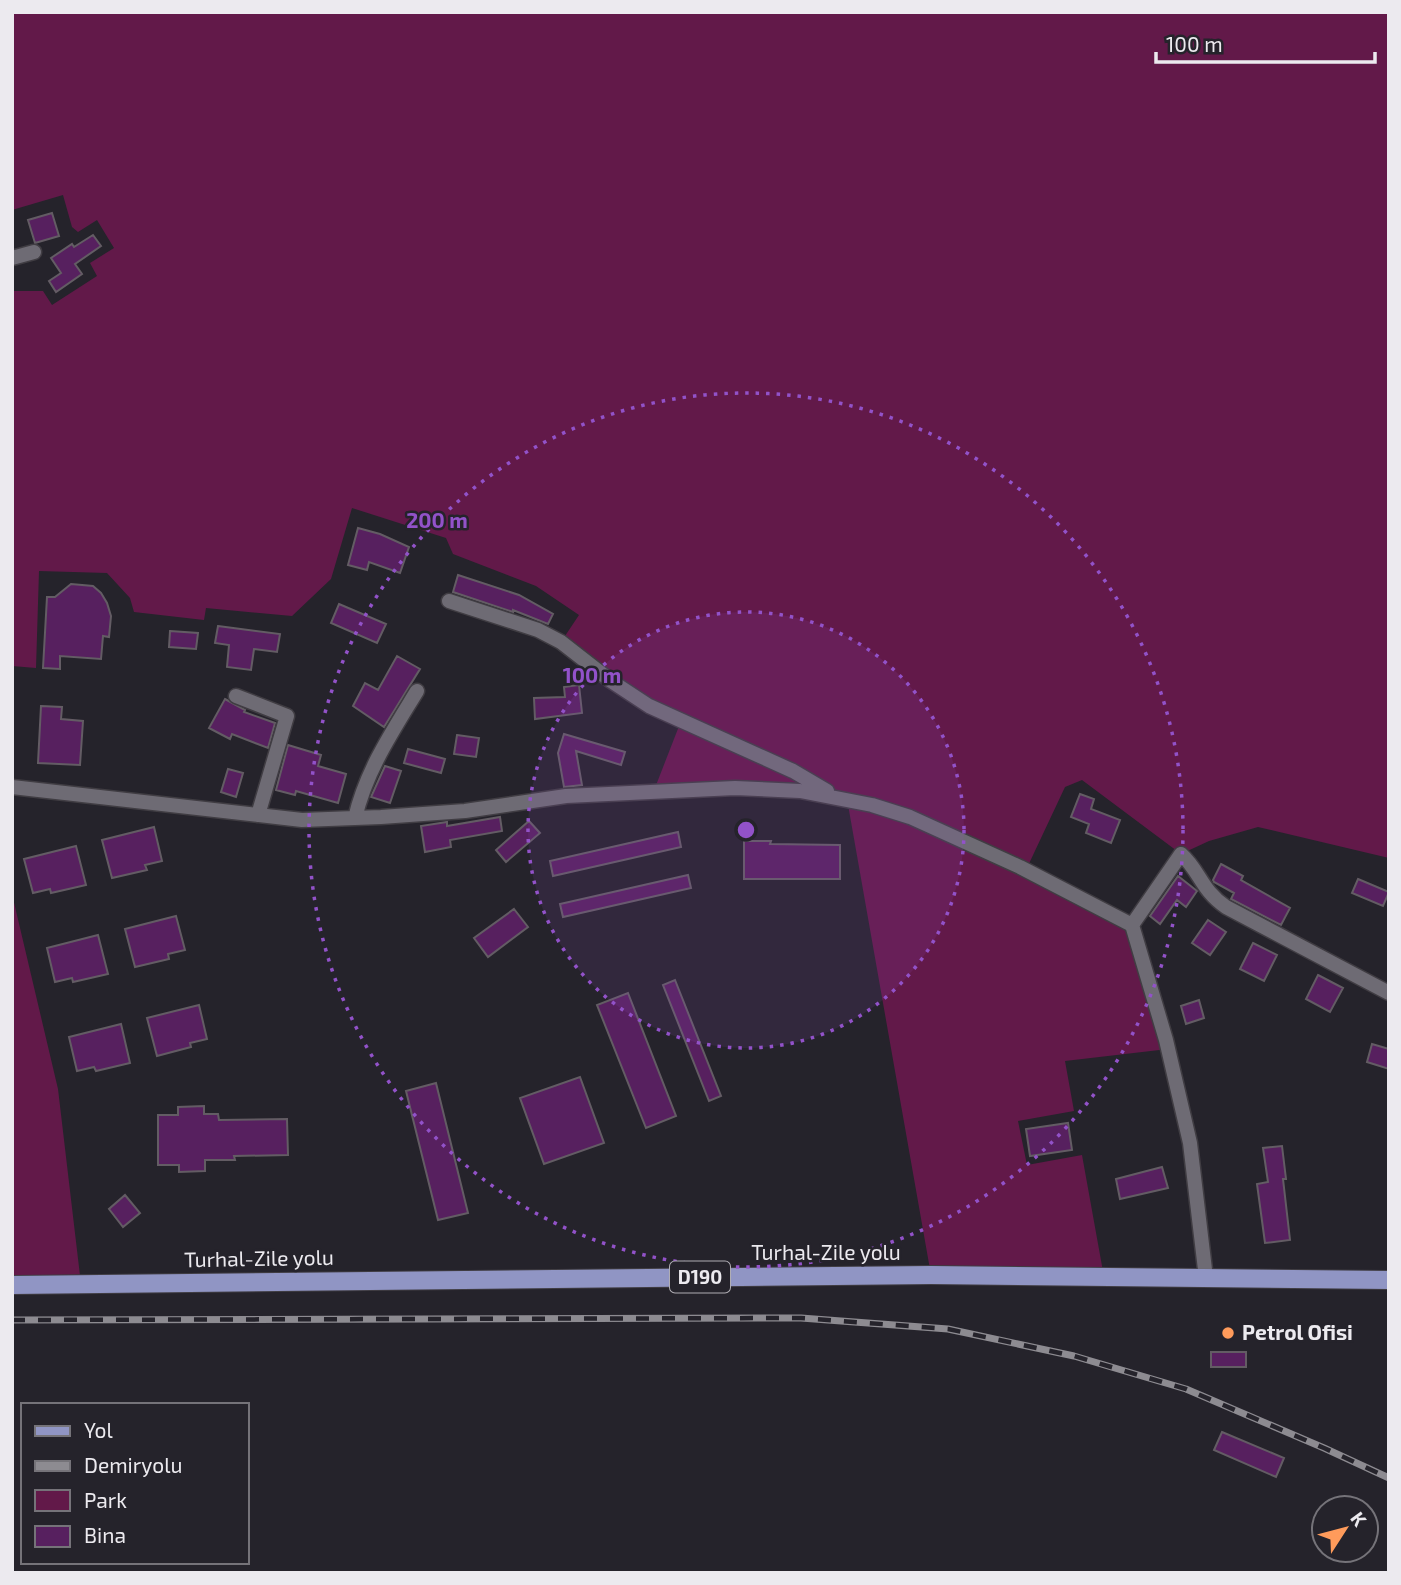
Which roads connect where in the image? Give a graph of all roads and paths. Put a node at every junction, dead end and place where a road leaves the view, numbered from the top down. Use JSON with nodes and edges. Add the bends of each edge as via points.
{"nodes":[{"id":1,"x":34,"y":252,"type":"dead end"},
{"id":2,"x":12,"y":258,"type":"edge"},
{"id":3,"x":449,"y":601,"type":"dead end"},
{"id":4,"x":417,"y":691,"type":"dead end"},
{"id":5,"x":236,"y":696,"type":"dead end"},
{"id":6,"x":12,"y":787,"type":"edge"},
{"id":7,"x":836,"y":796,"type":"junction"},
{"id":8,"x":258,"y":815,"type":"junction"},
{"id":9,"x":355,"y":818,"type":"junction"},
{"id":10,"x":1132,"y":925,"type":"junction"},
{"id":11,"x":1389,"y":993,"type":"edge"},
{"id":12,"x":1206,"y":1278,"type":"junction"},
{"id":13,"x":1389,"y":1280,"type":"edge"},
{"id":14,"x":12,"y":1285,"type":"edge"}],
"edges":[{"from":1,"to":2,"type":"street"},
{"from":3,"to":7,"type":"street","via":[[549,636],[649,706],[793,771]]},
{"from":4,"to":9,"type":"street","via":[[367,779]]},
{"from":5,"to":8,"type":"street","via":[[287,716]]},
{"from":6,"to":8,"type":"street"},
{"from":7,"to":9,"type":"street","via":[[762,789],[566,796],[465,811]]},
{"from":7,"to":10,"type":"street","via":[[910,817],[956,837]]},
{"from":8,"to":9,"type":"street","via":[[302,820]]},
{"from":10,"to":11,"type":"street","via":[[1181,854],[1207,892],[1226,907]]},
{"from":10,"to":12,"type":"street","via":[[1190,1143]]},
{"from":12,"to":13,"type":"main road","name":"Turhal-Zile yolu","number":"D190"},
{"from":12,"to":14,"type":"main road","name":"Turhal-Zile yolu","number":"D190","via":[[918,1275]]}]}
